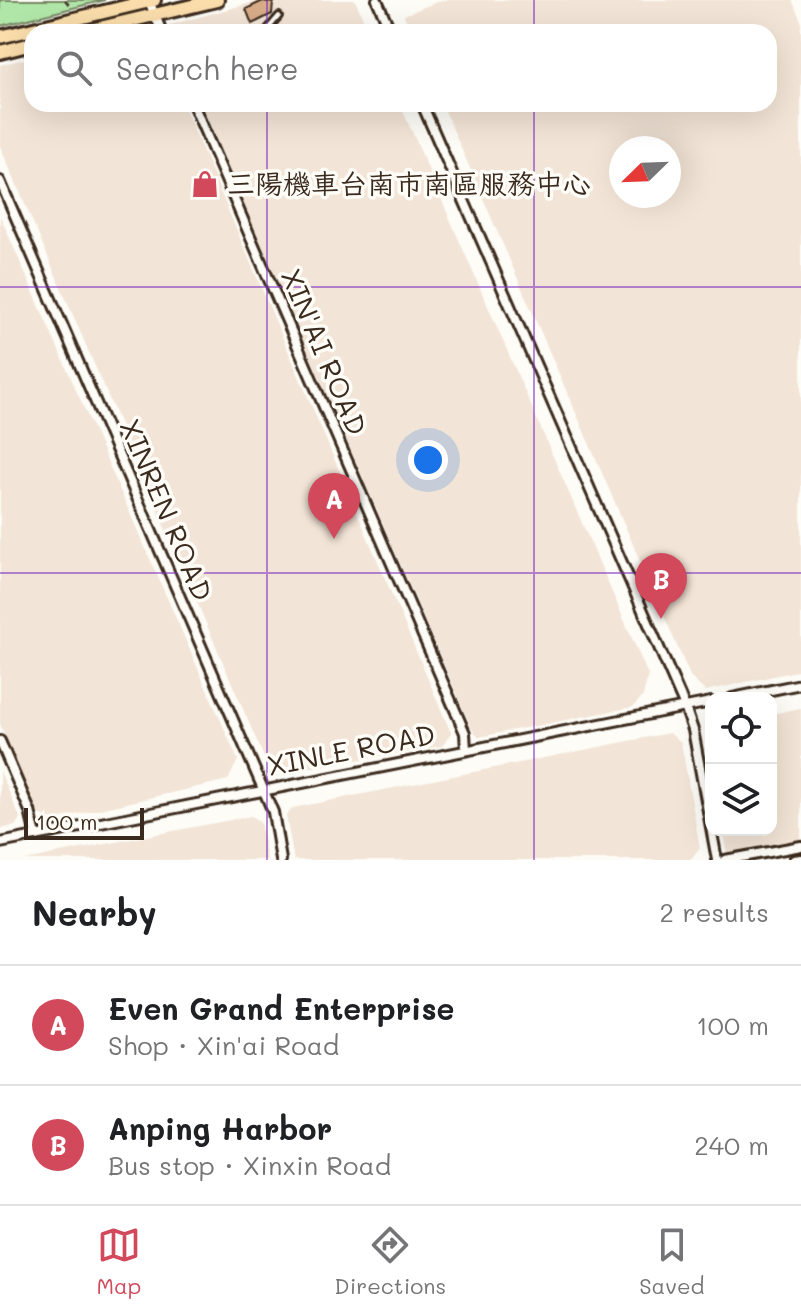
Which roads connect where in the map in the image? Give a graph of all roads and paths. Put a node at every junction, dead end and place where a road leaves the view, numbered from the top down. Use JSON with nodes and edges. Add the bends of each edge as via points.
{"nodes":[{"id":1,"x":65,"y":0,"type":"edge"},
{"id":2,"x":217,"y":0,"type":"edge"},
{"id":3,"x":377,"y":0,"type":"edge"},
{"id":4,"x":151,"y":1,"type":"edge"},
{"id":5,"x":75,"y":10,"type":"dead end"},
{"id":6,"x":154,"y":15,"type":"junction"},
{"id":7,"x":279,"y":16,"type":"dead end"},
{"id":8,"x":55,"y":24,"type":"edge"},
{"id":9,"x":116,"y":24,"type":"edge"},
{"id":10,"x":158,"y":24,"type":"edge"},
{"id":11,"x":272,"y":24,"type":"edge"},
{"id":12,"x":388,"y":24,"type":"edge"},
{"id":13,"x":24,"y":31,"type":"edge"},
{"id":14,"x":0,"y":37,"type":"edge"},
{"id":15,"x":24,"y":46,"type":"edge"},
{"id":16,"x":0,"y":52,"type":"edge"},
{"id":17,"x":196,"y":112,"type":"edge"},
{"id":18,"x":425,"y":112,"type":"edge"},
{"id":19,"x":0,"y":181,"type":"edge"},
{"id":20,"x":801,"y":684,"type":"edge"},
{"id":21,"x":762,"y":692,"type":"edge"},
{"id":22,"x":705,"y":703,"type":"edge"},
{"id":23,"x":685,"y":707,"type":"junction"},
{"id":24,"x":0,"y":741,"type":"edge"},
{"id":25,"x":466,"y":750,"type":"junction"},
{"id":26,"x":263,"y":790,"type":"junction"},
{"id":27,"x":36,"y":836,"type":"junction"},
{"id":28,"x":0,"y":843,"type":"edge"},
{"id":29,"x":801,"y":846,"type":"edge"},
{"id":30,"x":801,"y":859,"type":"edge"},
{"id":31,"x":281,"y":860,"type":"edge"},
{"id":32,"x":717,"y":860,"type":"edge"},
{"id":33,"x":725,"y":860,"type":"edge"},
{"id":34,"x":794,"y":860,"type":"edge"}],
"edges":[{"from":1,"to":5,"type":"path"},
{"from":2,"to":6,"type":"main road"},
{"from":3,"to":12,"type":"street"},
{"from":4,"to":6,"type":"street"},
{"from":4,"to":8,"type":"main road"},
{"from":6,"to":9,"type":"main road"},
{"from":6,"to":10,"type":"street"},
{"from":7,"to":11,"type":"lane"},
{"from":13,"to":14,"type":"main road"},
{"from":15,"to":16,"type":"main road"},
{"from":17,"to":25,"type":"street","name":"XIN'AI ROAD","via":[[465,733]]},
{"from":18,"to":23,"type":"street"},
{"from":19,"to":26,"type":"street","name":"XINREN ROAD"},
{"from":20,"to":21,"type":"street"},
{"from":22,"to":23,"type":"street","name":"XINLE ROAD"},
{"from":23,"to":25,"type":"street","name":"XINLE ROAD"},
{"from":23,"to":32,"type":"street"},
{"from":24,"to":27,"type":"street"},
{"from":25,"to":26,"type":"street","name":"XINLE ROAD"},
{"from":26,"to":27,"type":"street","name":"XINLE ROAD"},
{"from":26,"to":31,"type":"street","name":"XINREN ROAD","via":[[273,812]]},
{"from":27,"to":28,"type":"street","name":"XINLE ROAD"},
{"from":29,"to":33,"type":"street"},
{"from":30,"to":34,"type":"street"}]}
